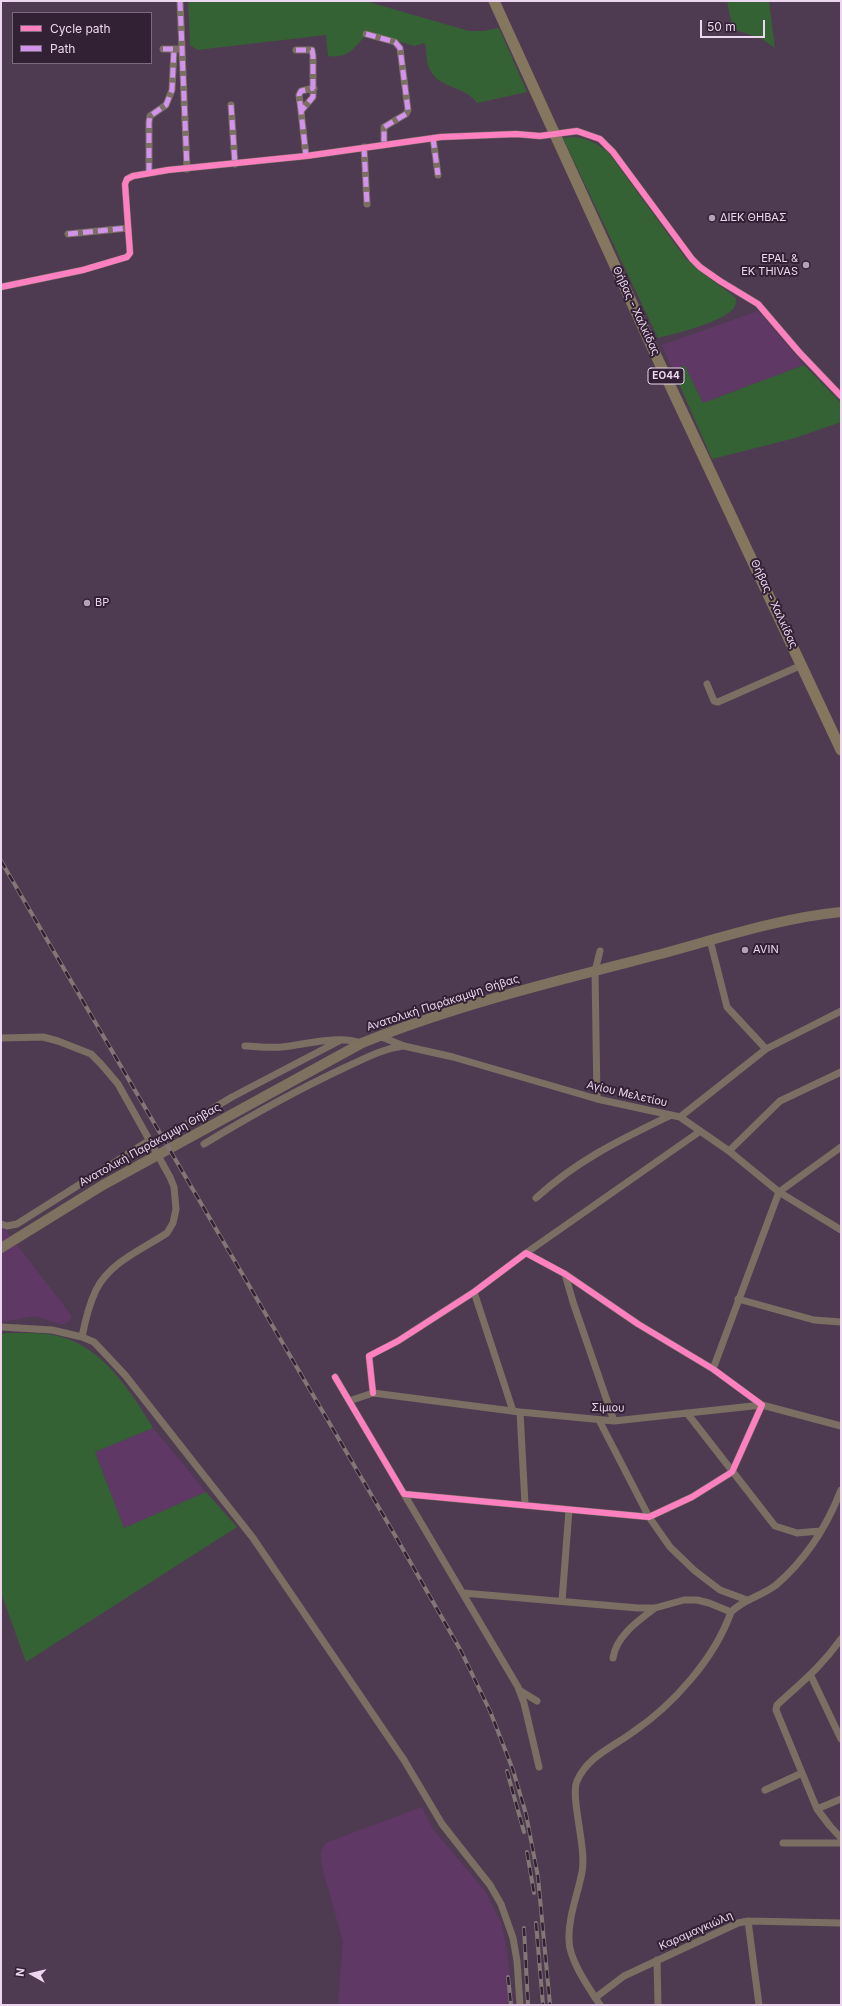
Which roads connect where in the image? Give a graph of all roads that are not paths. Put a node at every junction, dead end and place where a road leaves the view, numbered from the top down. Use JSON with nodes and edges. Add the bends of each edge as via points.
{"nodes":[{"id":1,"x":180,"y":1,"type":"edge"},
{"id":2,"x":494,"y":1,"type":"edge"},
{"id":3,"x":366,"y":34,"type":"dead end"},
{"id":4,"x":163,"y":49,"type":"dead end"},
{"id":5,"x":174,"y":49,"type":"junction"},
{"id":6,"x":183,"y":49,"type":"junction"},
{"id":7,"x":296,"y":50,"type":"dead end"},
{"id":8,"x":314,"y":88,"type":"junction"},
{"id":9,"x":231,"y":105,"type":"dead end"},
{"id":10,"x":301,"y":111,"type":"junction"},
{"id":11,"x":554,"y":133,"type":"junction"},
{"id":12,"x":433,"y":138,"type":"junction"},
{"id":13,"x":384,"y":145,"type":"junction"},
{"id":14,"x":364,"y":147,"type":"junction"},
{"id":15,"x":306,"y":156,"type":"junction"},
{"id":16,"x":235,"y":164,"type":"junction"},
{"id":17,"x":187,"y":168,"type":"junction"},
{"id":18,"x":149,"y":173,"type":"junction"},
{"id":19,"x":438,"y":175,"type":"dead end"},
{"id":20,"x":367,"y":204,"type":"dead end"},
{"id":21,"x":128,"y":228,"type":"junction"},
{"id":22,"x":68,"y":234,"type":"dead end"},
{"id":23,"x":1,"y":287,"type":"edge"},
{"id":24,"x":841,"y":396,"type":"edge"},
{"id":25,"x":802,"y":665,"type":"junction"},
{"id":26,"x":707,"y":684,"type":"dead end"},
{"id":27,"x":841,"y":750,"type":"edge"},
{"id":28,"x":841,"y":906,"type":"edge"},
{"id":29,"x":841,"y":912,"type":"edge"},
{"id":30,"x":829,"y":913,"type":"junction"},
{"id":31,"x":710,"y":940,"type":"junction"},
{"id":32,"x":600,"y":951,"type":"dead end"},
{"id":33,"x":595,"y":971,"type":"junction"},
{"id":34,"x":841,"y":1010,"type":"edge"},
{"id":35,"x":379,"y":1036,"type":"junction"},
{"id":36,"x":1,"y":1038,"type":"edge"},
{"id":37,"x":341,"y":1040,"type":"junction"},
{"id":38,"x":362,"y":1043,"type":"junction"},
{"id":39,"x":245,"y":1046,"type":"dead end"},
{"id":40,"x":404,"y":1046,"type":"junction"},
{"id":41,"x":766,"y":1049,"type":"junction"},
{"id":42,"x":841,"y":1072,"type":"edge"},
{"id":43,"x":597,"y":1099,"type":"junction"},
{"id":44,"x":671,"y":1115,"type":"junction"},
{"id":45,"x":680,"y":1117,"type":"junction"},
{"id":46,"x":185,"y":1125,"type":"dead end"},
{"id":47,"x":699,"y":1132,"type":"junction"},
{"id":48,"x":150,"y":1140,"type":"junction"},
{"id":49,"x":204,"y":1144,"type":"dead end"},
{"id":50,"x":841,"y":1147,"type":"edge"},
{"id":51,"x":729,"y":1151,"type":"junction"},
{"id":52,"x":779,"y":1192,"type":"junction"},
{"id":53,"x":536,"y":1198,"type":"dead end"},
{"id":54,"x":1,"y":1224,"type":"edge"},
{"id":55,"x":841,"y":1230,"type":"edge"},
{"id":56,"x":1,"y":1248,"type":"edge"},
{"id":57,"x":526,"y":1252,"type":"junction"},
{"id":58,"x":565,"y":1274,"type":"junction"},
{"id":59,"x":474,"y":1292,"type":"junction"},
{"id":60,"x":738,"y":1300,"type":"junction"},
{"id":61,"x":841,"y":1322,"type":"edge"},
{"id":62,"x":1,"y":1327,"type":"edge"},
{"id":63,"x":82,"y":1337,"type":"junction"},
{"id":64,"x":713,"y":1369,"type":"junction"},
{"id":65,"x":335,"y":1377,"type":"dead end"},
{"id":66,"x":372,"y":1393,"type":"junction"},
{"id":67,"x":349,"y":1401,"type":"junction"},
{"id":68,"x":762,"y":1405,"type":"junction"},
{"id":69,"x":516,"y":1412,"type":"junction"},
{"id":70,"x":688,"y":1412,"type":"junction"},
{"id":71,"x":599,"y":1420,"type":"junction"},
{"id":72,"x":614,"y":1421,"type":"junction"},
{"id":73,"x":841,"y":1426,"type":"edge"},
{"id":74,"x":732,"y":1472,"type":"junction"},
{"id":75,"x":841,"y":1490,"type":"edge"},
{"id":76,"x":404,"y":1494,"type":"junction"},
{"id":77,"x":525,"y":1504,"type":"junction"},
{"id":78,"x":569,"y":1510,"type":"junction"},
{"id":79,"x":649,"y":1517,"type":"junction"},
{"id":80,"x":820,"y":1531,"type":"junction"},
{"id":81,"x":463,"y":1593,"type":"junction"},
{"id":82,"x":747,"y":1600,"type":"junction"},
{"id":83,"x":562,"y":1601,"type":"junction"},
{"id":84,"x":655,"y":1608,"type":"junction"},
{"id":85,"x":731,"y":1612,"type":"junction"},
{"id":86,"x":841,"y":1639,"type":"edge"},
{"id":87,"x":612,"y":1658,"type":"dead end"},
{"id":88,"x":811,"y":1676,"type":"junction"},
{"id":89,"x":519,"y":1690,"type":"junction"},
{"id":90,"x":537,"y":1701,"type":"dead end"},
{"id":91,"x":841,"y":1739,"type":"edge"},
{"id":92,"x":539,"y":1767,"type":"dead end"},
{"id":93,"x":802,"y":1773,"type":"junction"},
{"id":94,"x":765,"y":1790,"type":"dead end"},
{"id":95,"x":841,"y":1799,"type":"edge"},
{"id":96,"x":817,"y":1809,"type":"junction"},
{"id":97,"x":841,"y":1838,"type":"edge"},
{"id":98,"x":783,"y":1842,"type":"dead end"},
{"id":99,"x":841,"y":1843,"type":"edge"},
{"id":100,"x":748,"y":1921,"type":"junction"},
{"id":101,"x":841,"y":1922,"type":"edge"},
{"id":102,"x":657,"y":1960,"type":"junction"},
{"id":103,"x":595,"y":1998,"type":"junction"},
{"id":104,"x":520,"y":2005,"type":"edge"},
{"id":105,"x":600,"y":2005,"type":"edge"},
{"id":106,"x":658,"y":2005,"type":"edge"},
{"id":107,"x":759,"y":2005,"type":"edge"}],
"edges":[{"from":1,"to":6,"type":"street"},
{"from":2,"to":11,"type":"main road","name":"Θήβας - Χαλκίδας","number":"ΕΟ44"},
{"from":3,"to":13,"type":"street","via":[[395,42],[400,48],[408,110],[406,114],[384,127]]},
{"from":4,"to":5,"type":"street"},
{"from":5,"to":6,"type":"street"},
{"from":5,"to":18,"type":"street","via":[[172,90],[166,105],[150,116]]},
{"from":6,"to":17,"type":"street"},
{"from":7,"to":8,"type":"street","via":[[312,50]]},
{"from":8,"to":10,"type":"street","via":[[313,97]]},
{"from":8,"to":10,"type":"street","via":[[301,91]]},
{"from":9,"to":16,"type":"street"},
{"from":10,"to":15,"type":"street"},
{"from":11,"to":12,"type":"street","via":[[540,136],[516,134]]},
{"from":11,"to":24,"type":"street","via":[[577,131],[600,140],[613,152],[692,259],[713,276],[758,304]]},
{"from":11,"to":25,"type":"main road","name":"Θήβας - Χαλκίδας","number":"ΕΟ44"},
{"from":12,"to":13,"type":"street"},
{"from":12,"to":19,"type":"street"},
{"from":13,"to":14,"type":"street"},
{"from":14,"to":15,"type":"street"},
{"from":14,"to":20,"type":"street"},
{"from":15,"to":16,"type":"street"},
{"from":16,"to":17,"type":"street"},
{"from":17,"to":18,"type":"street"},
{"from":18,"to":21,"type":"street","via":[[133,176],[125,184]]},
{"from":21,"to":22,"type":"street"},
{"from":21,"to":23,"type":"street","via":[[130,253],[126,257],[83,270]]},
{"from":25,"to":26,"type":"street","via":[[718,702],[714,701]]},
{"from":25,"to":27,"type":"main road","name":"Θήβας - Χαλκίδας","number":"ΕΟ44"},
{"from":28,"to":30,"type":"main road"},
{"from":29,"to":30,"type":"main road","name":"Ανατολική Παράκαμψη Θήβας"},
{"from":30,"to":31,"type":"main road","name":"Ανατολική Παράκαμψη Θήβας"},
{"from":31,"to":33,"type":"main road","name":"Ανατολική Παράκαμψη Θήβας"},
{"from":31,"to":41,"type":"street","via":[[727,1007]]},
{"from":32,"to":33,"type":"street"},
{"from":33,"to":35,"type":"main road","name":"Ανατολική Παράκαμψη Θήβας","via":[[530,987]]},
{"from":33,"to":43,"type":"street"},
{"from":34,"to":41,"type":"street"},
{"from":35,"to":38,"type":"main road","name":"Ανατολική Παράκαμψη Θήβας"},
{"from":35,"to":40,"type":"street","name":"Αγίου Μελετίου"},
{"from":36,"to":48,"type":"street","via":[[43,1037],[58,1040],[91,1054],[118,1084]]},
{"from":37,"to":38,"type":"street"},
{"from":37,"to":39,"type":"street","via":[[281,1047]]},
{"from":37,"to":46,"type":"street","via":[[232,1097]]},
{"from":38,"to":56,"type":"main road","name":"Ανατολική Παράκαμψη Θήβας","via":[[103,1185]]},
{"from":40,"to":43,"type":"street","name":"Αγίου Μελετίου","via":[[453,1057]]},
{"from":40,"to":49,"type":"street","via":[[388,1048],[328,1075]]},
{"from":41,"to":45,"type":"street"},
{"from":42,"to":51,"type":"street","via":[[780,1101]]},
{"from":43,"to":44,"type":"street","name":"Αγίου Μελετίου"},
{"from":44,"to":45,"type":"street","name":"Αγίου Μελετίου"},
{"from":44,"to":53,"type":"street","via":[[575,1165]]},
{"from":45,"to":47,"type":"street","name":"Αγίου Μελετίου"},
{"from":47,"to":51,"type":"street","name":"Αγίου Μελετίου"},
{"from":47,"to":57,"type":"street"},
{"from":48,"to":54,"type":"street","via":[[17,1224]]},
{"from":48,"to":63,"type":"street","via":[[174,1187],[176,1209],[173,1223],[167,1233],[112,1269],[104,1278],[91,1301]]},
{"from":50,"to":52,"type":"street"},
{"from":51,"to":52,"type":"street","name":"Αγίου Μελετίου"},
{"from":52,"to":55,"type":"street","name":"Αγίου Μελετίου"},
{"from":52,"to":60,"type":"street"},
{"from":57,"to":58,"type":"street"},
{"from":57,"to":59,"type":"street"},
{"from":58,"to":64,"type":"street","via":[[638,1324]]},
{"from":58,"to":72,"type":"street"},
{"from":59,"to":66,"type":"street","via":[[398,1341],[369,1356]]},
{"from":59,"to":69,"type":"street"},
{"from":60,"to":61,"type":"street","via":[[814,1320]]},
{"from":60,"to":64,"type":"street"},
{"from":62,"to":63,"type":"street","via":[[52,1330]]},
{"from":63,"to":104,"type":"street","via":[[94,1342],[112,1360],[253,1538],[404,1760],[442,1824],[490,1886],[501,1904],[512,1938],[517,1960]]},
{"from":64,"to":68,"type":"street"},
{"from":65,"to":67,"type":"street"},
{"from":66,"to":67,"type":"street"},
{"from":66,"to":69,"type":"street","name":"Σίμιου"},
{"from":67,"to":76,"type":"street"},
{"from":68,"to":70,"type":"street","name":"Σίμιου"},
{"from":68,"to":73,"type":"street","name":"Σίμιου"},
{"from":68,"to":74,"type":"street"},
{"from":69,"to":71,"type":"street","name":"Σίμιου"},
{"from":69,"to":77,"type":"street"},
{"from":70,"to":72,"type":"street","name":"Σίμιου"},
{"from":70,"to":74,"type":"street"},
{"from":71,"to":72,"type":"street","name":"Σίμιου"},
{"from":71,"to":79,"type":"street"},
{"from":74,"to":79,"type":"street","via":[[692,1497]]},
{"from":74,"to":80,"type":"street","via":[[775,1526],[797,1533]]},
{"from":75,"to":80,"type":"street"},
{"from":76,"to":77,"type":"street"},
{"from":76,"to":81,"type":"street"},
{"from":77,"to":78,"type":"street"},
{"from":78,"to":79,"type":"street"},
{"from":78,"to":83,"type":"street"},
{"from":79,"to":82,"type":"street","via":[[670,1547],[695,1571],[720,1590]]},
{"from":80,"to":82,"type":"street","via":[[798,1564],[775,1586]]},
{"from":81,"to":83,"type":"street"},
{"from":81,"to":89,"type":"street"},
{"from":82,"to":85,"type":"street"},
{"from":83,"to":84,"type":"street"},
{"from":84,"to":85,"type":"street","via":[[684,1600],[697,1600]]},
{"from":84,"to":87,"type":"street","via":[[624,1634]]},
{"from":85,"to":103,"type":"street","via":[[703,1664],[685,1686],[633,1733],[590,1762],[577,1783],[576,1799],[583,1846],[582,1871],[569,1940],[574,1960]]},
{"from":86,"to":88,"type":"street"},
{"from":88,"to":91,"type":"street"},
{"from":88,"to":93,"type":"street","via":[[777,1705],[776,1710]]},
{"from":89,"to":90,"type":"street"},
{"from":89,"to":92,"type":"street"},
{"from":93,"to":94,"type":"street"},
{"from":93,"to":96,"type":"street"},
{"from":95,"to":96,"type":"street"},
{"from":96,"to":97,"type":"street"},
{"from":98,"to":99,"type":"street"},
{"from":100,"to":101,"type":"street","name":"Καραμαγκιώλη"},
{"from":100,"to":102,"type":"street","name":"Καραμαγκιώλη","via":[[738,1923]]},
{"from":100,"to":107,"type":"street"},
{"from":102,"to":103,"type":"street","name":"Καραμαγκιώλη","via":[[624,1976]]},
{"from":102,"to":106,"type":"street"},
{"from":103,"to":105,"type":"street"}]}
